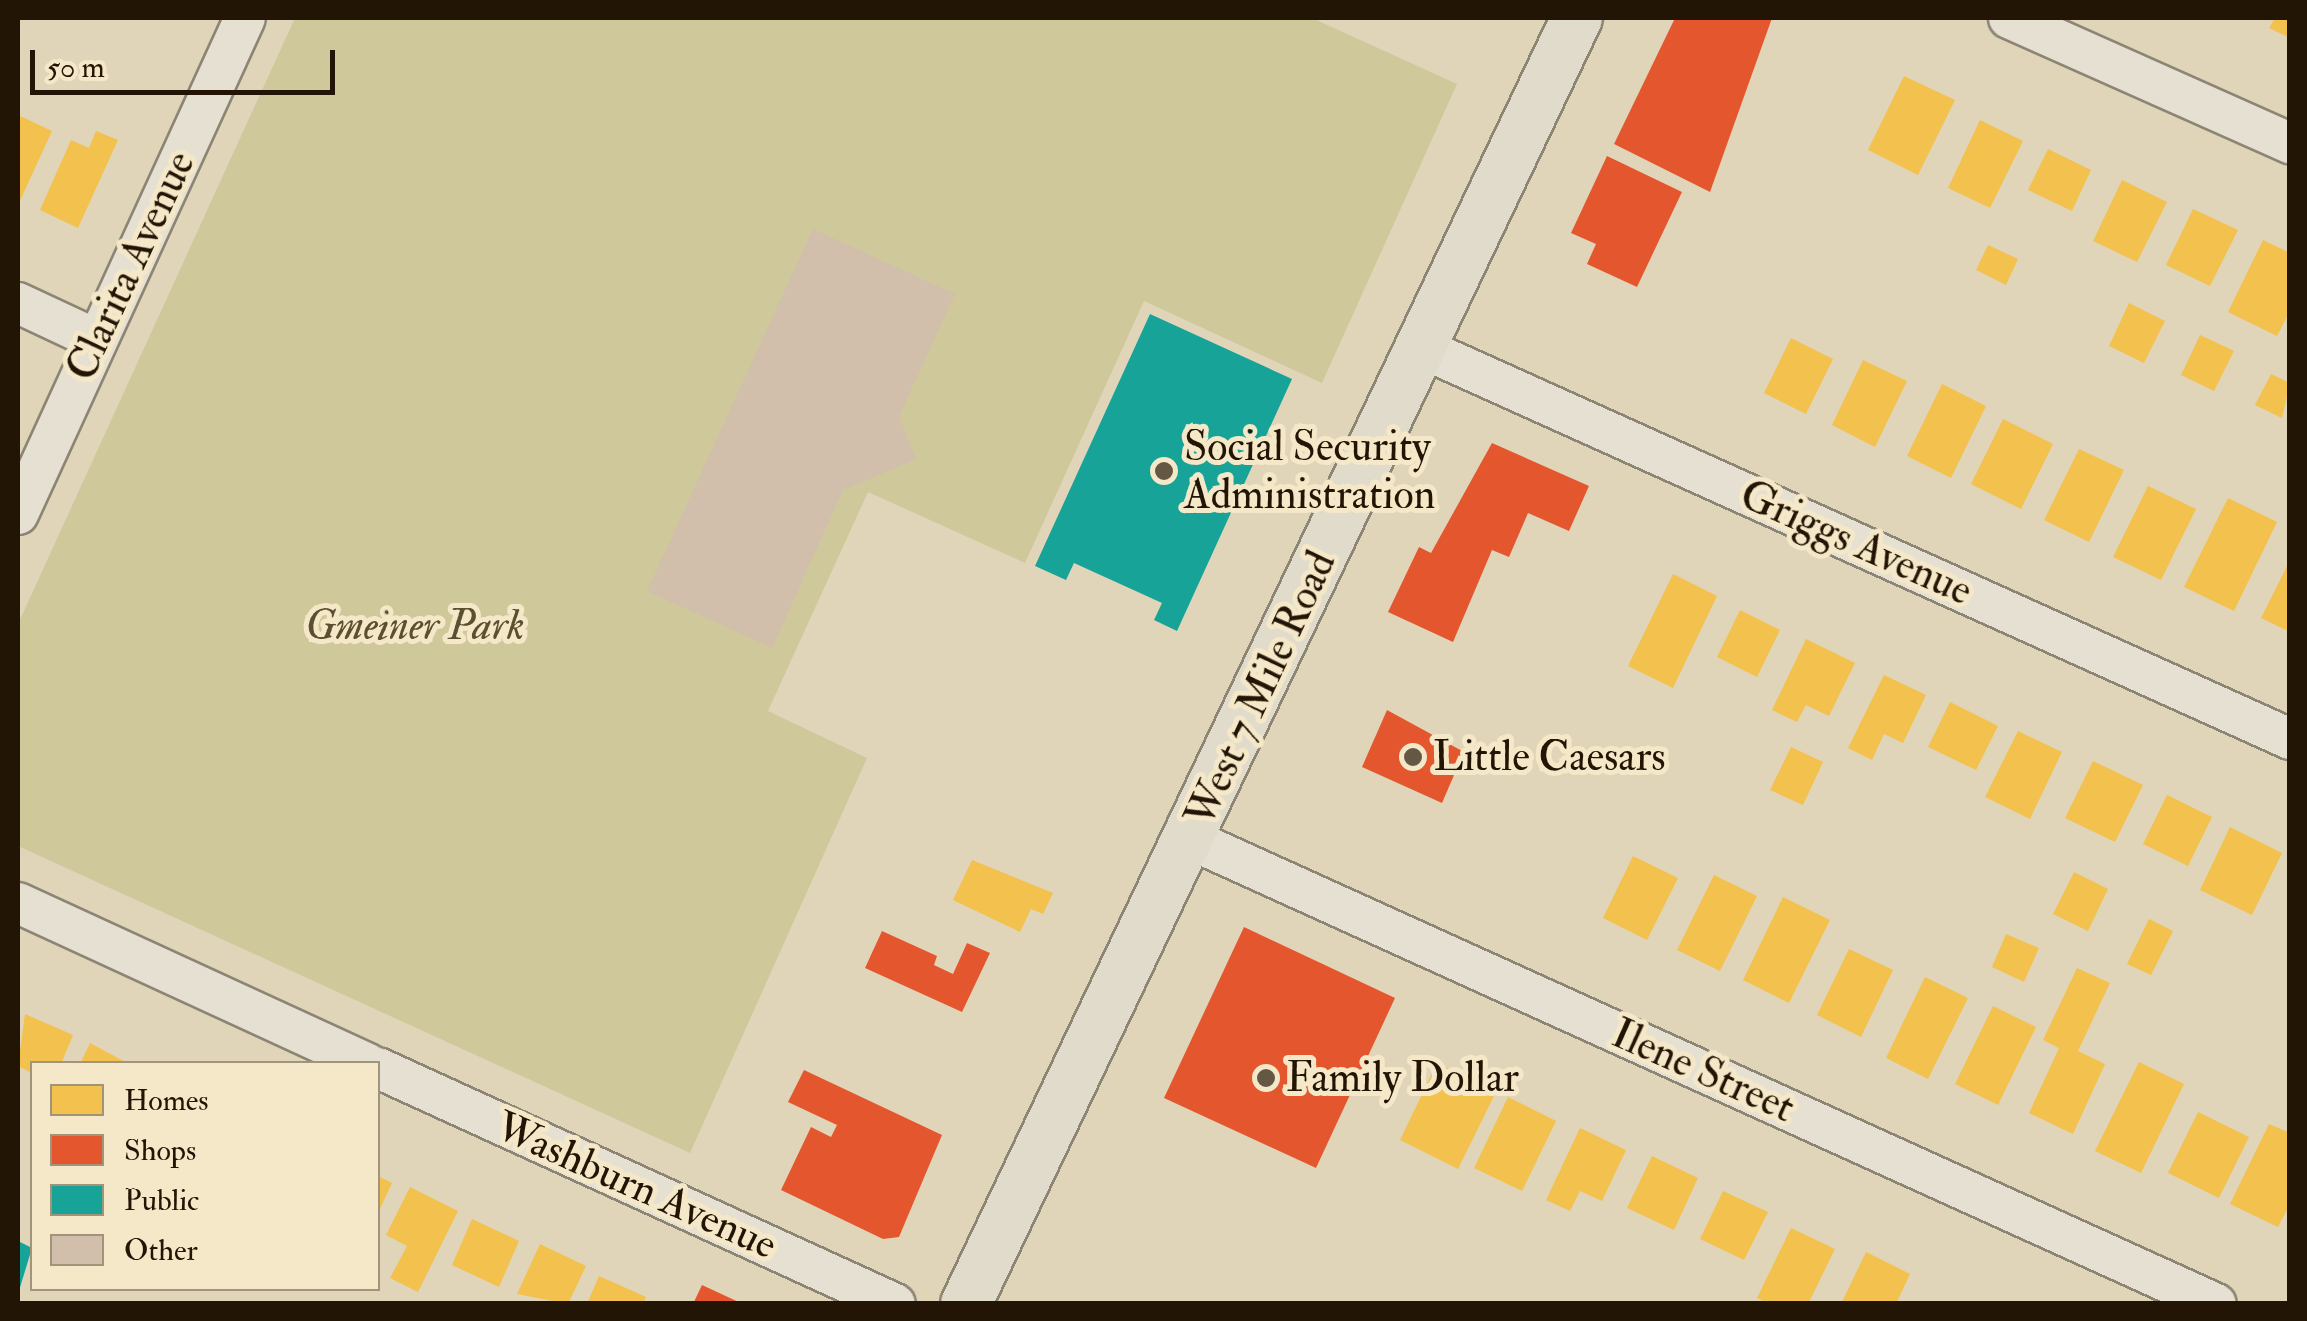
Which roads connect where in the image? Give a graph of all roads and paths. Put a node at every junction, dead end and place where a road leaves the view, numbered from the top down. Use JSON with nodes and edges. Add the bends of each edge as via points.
{"nodes":[{"id":1,"x":245,"y":18,"type":"edge"},
{"id":2,"x":1577,"y":18,"type":"edge"},
{"id":3,"x":2008,"y":18,"type":"edge"},
{"id":4,"x":2290,"y":143,"type":"edge"},
{"id":5,"x":18,"y":303,"type":"edge"},
{"id":6,"x":98,"y":340,"type":"junction"},
{"id":7,"x":1422,"y":348,"type":"junction"},
{"id":8,"x":18,"y":514,"type":"edge"},
{"id":9,"x":2290,"y":739,"type":"edge"},
{"id":10,"x":1190,"y":839,"type":"junction"},
{"id":11,"x":18,"y":904,"type":"edge"},
{"id":12,"x":361,"y":1061,"type":"edge"},
{"id":13,"x":380,"y":1069,"type":"edge"},
{"id":14,"x":894,"y":1304,"type":"edge"},
{"id":15,"x":966,"y":1304,"type":"edge"},
{"id":16,"x":2216,"y":1304,"type":"edge"}],
"edges":[{"from":1,"to":6,"type":"street","name":"Clarita Avenue"},
{"from":2,"to":7,"type":"main road","name":"West 7 Mile Road"},
{"from":3,"to":4,"type":"street"},
{"from":5,"to":6,"type":"street"},
{"from":6,"to":8,"type":"street","name":"Clarita Avenue"},
{"from":7,"to":9,"type":"street","name":"Griggs Avenue"},
{"from":7,"to":10,"type":"main road","name":"West 7 Mile Road"},
{"from":10,"to":15,"type":"main road","name":"West 7 Mile Road"},
{"from":10,"to":16,"type":"street","name":"Ilene Street"},
{"from":11,"to":12,"type":"street"},
{"from":13,"to":14,"type":"street","name":"Washburn Avenue"}]}
